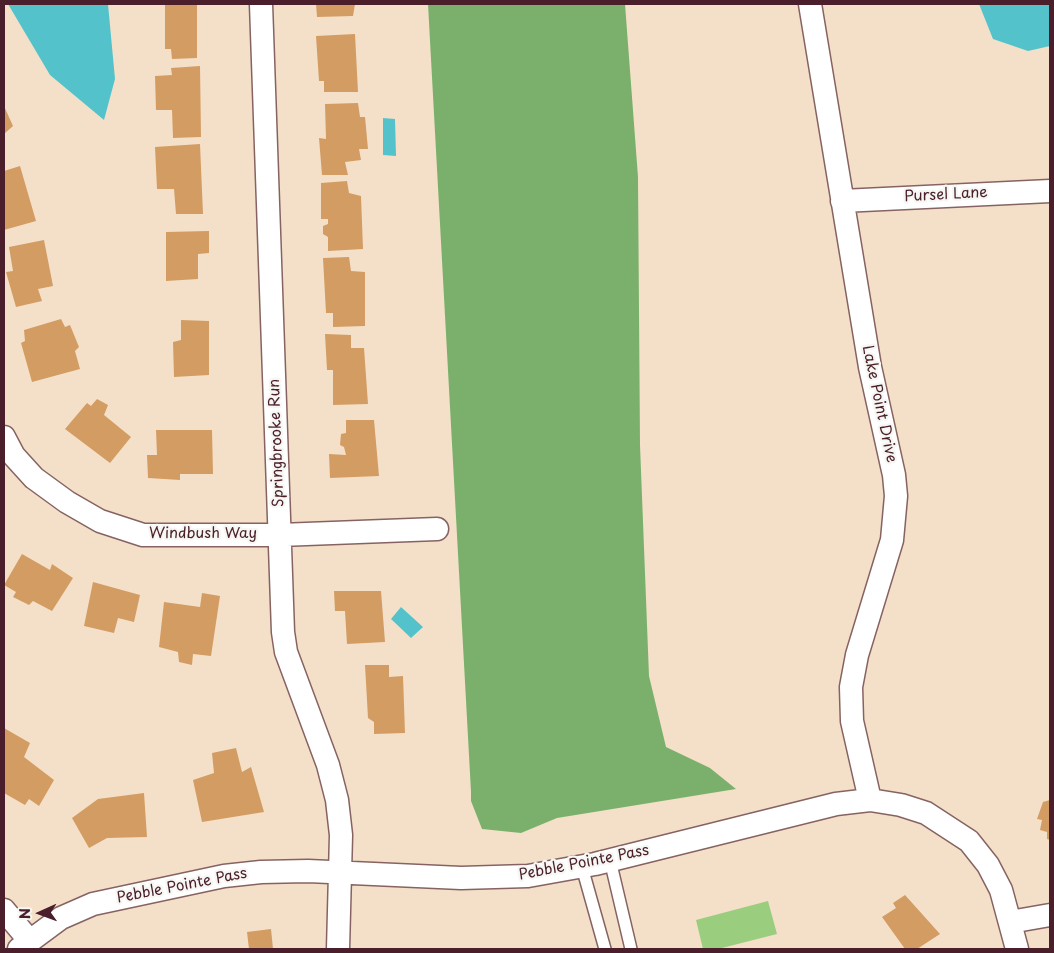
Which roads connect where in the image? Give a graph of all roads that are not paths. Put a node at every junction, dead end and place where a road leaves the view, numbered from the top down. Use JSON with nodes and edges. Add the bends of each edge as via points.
{"nodes":[{"id":1,"x":261,"y":4,"type":"edge"},
{"id":2,"x":810,"y":4,"type":"edge"},
{"id":3,"x":1050,"y":191,"type":"edge"},
{"id":4,"x":842,"y":201,"type":"junction"},
{"id":5,"x":4,"y":438,"type":"edge"},
{"id":6,"x":437,"y":529,"type":"dead end"},
{"id":7,"x":280,"y":534,"type":"junction"},
{"id":8,"x":870,"y":800,"type":"junction"},
{"id":9,"x":610,"y":860,"type":"junction"},
{"id":10,"x":582,"y":867,"type":"junction"},
{"id":11,"x":339,"y":873,"type":"junction"},
{"id":12,"x":4,"y":910,"type":"edge"},
{"id":13,"x":1050,"y":915,"type":"edge"},
{"id":14,"x":1010,"y":922,"type":"junction"},
{"id":15,"x":24,"y":945,"type":"edge"},
{"id":16,"x":338,"y":949,"type":"edge"},
{"id":17,"x":604,"y":949,"type":"edge"},
{"id":18,"x":631,"y":949,"type":"edge"},
{"id":19,"x":1017,"y":949,"type":"edge"}],
"edges":[{"from":1,"to":7,"type":"street","name":"Springbrooke Run"},
{"from":2,"to":4,"type":"street","name":"Lake Point Drive"},
{"from":3,"to":4,"type":"street","name":"Pursel Lane"},
{"from":4,"to":8,"type":"street","name":"Lake Point Drive","via":[[896,496],[892,540],[857,655],[851,687],[852,720]]},
{"from":5,"to":7,"type":"street","name":"Windbush Way","via":[[14,456],[34,478],[100,521],[143,535]]},
{"from":6,"to":7,"type":"street","name":"Windbush Way"},
{"from":7,"to":11,"type":"street","name":"Springbrooke Run","via":[[286,652],[328,765],[337,800],[341,835]]},
{"from":8,"to":9,"type":"street","name":"Pebble Pointe Pass","via":[[836,804]]},
{"from":8,"to":14,"type":"street","name":"Pebble Pointe Pass","via":[[901,804],[926,812],[969,841],[995,877]]},
{"from":9,"to":10,"type":"street","name":"Pebble Pointe Pass"},
{"from":9,"to":18,"type":"lane"},
{"from":10,"to":11,"type":"street","name":"Pebble Pointe Pass","via":[[494,879]]},
{"from":10,"to":17,"type":"lane"},
{"from":11,"to":15,"type":"street","name":"Pebble Pointe Pass","via":[[261,872],[129,895],[92,904],[61,918]]},
{"from":11,"to":16,"type":"street","name":"Springbrooke Run"},
{"from":12,"to":15,"type":"street"},
{"from":13,"to":14,"type":"street"},
{"from":14,"to":19,"type":"street","name":"Pebble Pointe Pass"}]}
